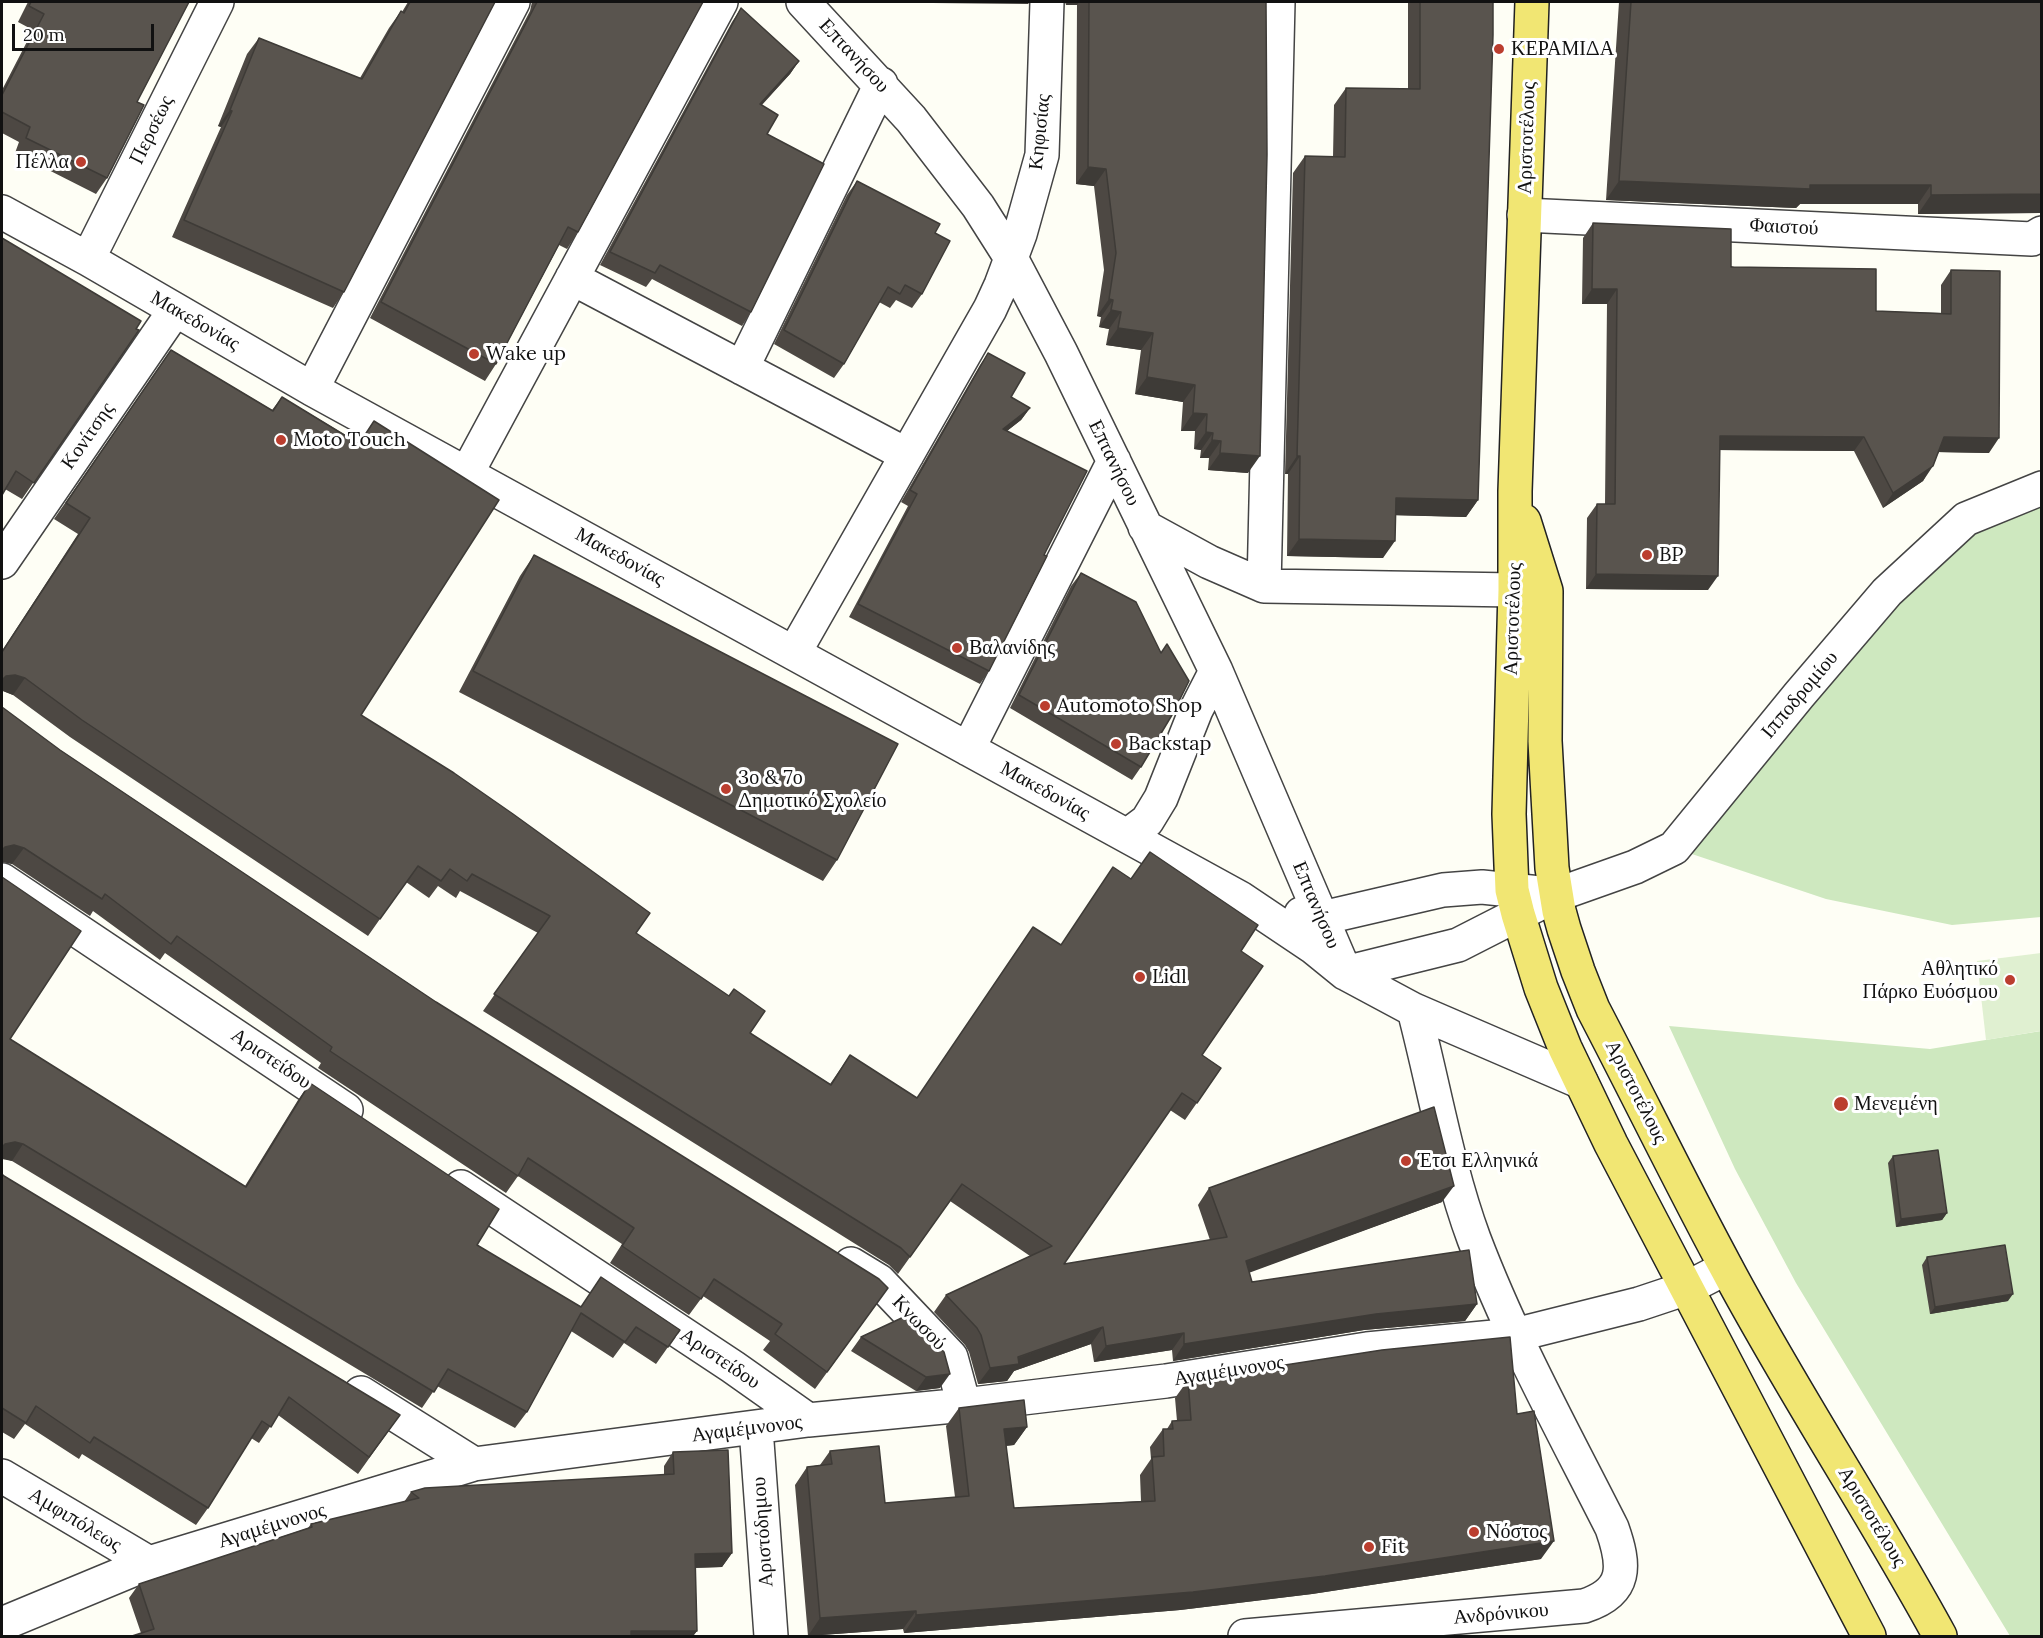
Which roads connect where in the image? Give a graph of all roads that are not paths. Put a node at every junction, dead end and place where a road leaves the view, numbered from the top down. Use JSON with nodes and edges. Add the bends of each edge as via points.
{"nodes":[{"id":1,"x":217,"y":2,"type":"edge"},
{"id":2,"x":513,"y":2,"type":"edge"},
{"id":3,"x":721,"y":2,"type":"edge"},
{"id":4,"x":803,"y":2,"type":"edge"},
{"id":5,"x":1047,"y":2,"type":"edge"},
{"id":6,"x":1278,"y":2,"type":"edge"},
{"id":7,"x":1532,"y":2,"type":"edge"},
{"id":8,"x":881,"y":84,"type":"junction"},
{"id":9,"x":2,"y":212,"type":"edge"},
{"id":10,"x":1524,"y":215,"type":"junction"},
{"id":11,"x":2042,"y":233,"type":"edge"},
{"id":12,"x":1011,"y":258,"type":"junction"},
{"id":13,"x":88,"y":259,"type":"junction"},
{"id":14,"x":572,"y":278,"type":"junction"},
{"id":15,"x":176,"y":310,"type":"junction"},
{"id":16,"x":742,"y":368,"type":"junction"},
{"id":17,"x":312,"y":389,"type":"junction"},
{"id":18,"x":907,"y":454,"type":"junction"},
{"id":19,"x":1114,"y":461,"type":"junction"},
{"id":20,"x":467,"y":473,"type":"junction"},
{"id":21,"x":2042,"y":488,"type":"edge"},
{"id":22,"x":1515,"y":491,"type":"junction"},
{"id":23,"x":1145,"y":527,"type":"junction"},
{"id":24,"x":2,"y":562,"type":"edge"},
{"id":25,"x":1264,"y":586,"type":"junction"},
{"id":26,"x":1515,"y":590,"type":"junction"},
{"id":27,"x":794,"y":653,"type":"junction"},
{"id":28,"x":1216,"y":671,"type":"junction"},
{"id":29,"x":968,"y":749,"type":"junction"},
{"id":30,"x":1127,"y":836,"type":"junction"},
{"id":31,"x":2,"y":880,"type":"edge"},
{"id":32,"x":1556,"y":895,"type":"junction"},
{"id":33,"x":1240,"y":898,"type":"junction"},
{"id":34,"x":1515,"y":902,"type":"junction"},
{"id":35,"x":1322,"y":918,"type":"junction"},
{"id":36,"x":1345,"y":973,"type":"junction"},
{"id":37,"x":1414,"y":1010,"type":"junction"},
{"id":38,"x":1581,"y":1082,"type":"junction"},
{"id":39,"x":367,"y":1124,"type":"edge"},
{"id":40,"x":436,"y":1170,"type":"edge"},
{"id":41,"x":828,"y":1250,"type":"edge"},
{"id":42,"x":1726,"y":1268,"type":"junction"},
{"id":43,"x":1687,"y":1288,"type":"junction"},
{"id":44,"x":1515,"y":1335,"type":"junction"},
{"id":45,"x":340,"y":1381,"type":"edge"},
{"id":46,"x":964,"y":1405,"type":"junction"},
{"id":47,"x":808,"y":1420,"type":"junction"},
{"id":48,"x":756,"y":1428,"type":"junction"},
{"id":49,"x":474,"y":1464,"type":"junction"},
{"id":50,"x":2,"y":1476,"type":"edge"},
{"id":51,"x":1830,"y":1562,"type":"junction"},
{"id":52,"x":149,"y":1563,"type":"junction"},
{"id":53,"x":2,"y":1624,"type":"edge"},
{"id":54,"x":771,"y":1636,"type":"edge"},
{"id":55,"x":1245,"y":1636,"type":"edge"},
{"id":56,"x":1845,"y":1636,"type":"edge"},
{"id":57,"x":1869,"y":1636,"type":"edge"},
{"id":58,"x":1940,"y":1636,"type":"edge"}],
"edges":[{"from":1,"to":13,"type":"street","name":"Περσέως"},
{"from":2,"to":17,"type":"street"},
{"from":3,"to":14,"type":"street"},
{"from":4,"to":8,"type":"street","name":"Επτανήσου"},
{"from":5,"to":12,"type":"street","name":"Κηφισίας","via":[[1042,155]]},
{"from":6,"to":25,"type":"street"},
{"from":7,"to":10,"type":"main road","name":"Αριστοτέλους"},
{"from":8,"to":12,"type":"street","name":"Επτανήσου","via":[[949,167]]},
{"from":8,"to":16,"type":"street"},
{"from":9,"to":13,"type":"street","name":"Μακεδονίας"},
{"from":10,"to":11,"type":"street","name":"Φαιστού","via":[[2032,239]]},
{"from":10,"to":22,"type":"main road","name":"Αριστοτέλους"},
{"from":12,"to":18,"type":"street","name":"Κηφισίας","via":[[990,309]]},
{"from":12,"to":19,"type":"street","name":"Επτανήσου"},
{"from":13,"to":15,"type":"street","name":"Μακεδονίας"},
{"from":14,"to":16,"type":"street"},
{"from":14,"to":20,"type":"street"},
{"from":15,"to":17,"type":"street","name":"Μακεδονίας"},
{"from":15,"to":24,"type":"street","name":"Κονίτσης"},
{"from":16,"to":18,"type":"street"},
{"from":17,"to":20,"type":"street","name":"Μακεδονίας"},
{"from":18,"to":27,"type":"street","name":"Κηφισίας"},
{"from":19,"to":23,"type":"street","name":"Επτανήσου"},
{"from":19,"to":29,"type":"street"},
{"from":20,"to":27,"type":"street","name":"Μακεδονίας"},
{"from":21,"to":32,"type":"street","name":"Ιπποδρομίου","via":[[1966,519],[1887,592],[1674,848],[1635,867]]},
{"from":22,"to":26,"type":"main road","name":"Αριστοτέλους"},
{"from":22,"to":32,"type":"main road","name":"Αριστοτέλους","via":[[1546,591],[1546,785]]},
{"from":23,"to":25,"type":"street"},
{"from":23,"to":28,"type":"street","name":"Επτανήσου"},
{"from":25,"to":26,"type":"street"},
{"from":26,"to":34,"type":"main road","name":"Αριστοτέλους","via":[[1509,813]]},
{"from":27,"to":29,"type":"street","name":"Μακεδονίας"},
{"from":28,"to":30,"type":"street","via":[[1161,798],[1147,821]]},
{"from":28,"to":35,"type":"street","name":"Επτανήσου"},
{"from":29,"to":30,"type":"street","name":"Μακεδονίας"},
{"from":30,"to":33,"type":"street","name":"Μακεδονίας"},
{"from":31,"to":39,"type":"street","name":"Αριστείδου"},
{"from":32,"to":34,"type":"street","name":"Μακεδονίας"},
{"from":32,"to":42,"type":"main road","name":"Αριστοτέλους","via":[[1568,944],[1593,1009]]},
{"from":33,"to":35,"type":"street","name":"Μακεδονίας"},
{"from":33,"to":36,"type":"street","name":"Μακεδονίας"},
{"from":34,"to":35,"type":"street","name":"Μακεδονίας","via":[[1482,887],[1443,890]]},
{"from":34,"to":36,"type":"street","via":[[1458,945]]},
{"from":34,"to":38,"type":"main road","name":"Αριστοτέλους","via":[[1541,988]]},
{"from":35,"to":36,"type":"street","name":"Επτανήσου"},
{"from":36,"to":37,"type":"street","name":"Μακεδονίας"},
{"from":37,"to":38,"type":"street","name":"Μακεδονίας"},
{"from":37,"to":44,"type":"street","via":[[1449,1156],[1474,1238]]},
{"from":38,"to":43,"type":"main road","name":"Αριστοτέλους"},
{"from":40,"to":47,"type":"street","name":"Αριστείδου"},
{"from":41,"to":46,"type":"street","name":"Κνωσού","via":[[879,1281],[951,1357]]},
{"from":42,"to":43,"type":"street","name":"Αγαμέμνονος"},
{"from":42,"to":58,"type":"main road","name":"Αριστοτέλους"},
{"from":43,"to":44,"type":"street","name":"Αγαμέμνονος"},
{"from":43,"to":51,"type":"main road","name":"Αριστοτέλους"},
{"from":44,"to":46,"type":"street","name":"Αγαμέμνονος","via":[[1367,1349],[1166,1381]]},
{"from":44,"to":55,"type":"street","name":"Ανδρόνικου","via":[[1612,1528],[1622,1566],[1611,1593],[1594,1603],[1561,1609]]},
{"from":45,"to":49,"type":"street"},
{"from":46,"to":47,"type":"street","name":"Αγαμέμνονος"},
{"from":47,"to":48,"type":"street","name":"Αγαμέμνονος"},
{"from":48,"to":49,"type":"street","name":"Αγαμέμνονος"},
{"from":48,"to":54,"type":"street","name":"Αριστόδημου"},
{"from":49,"to":52,"type":"street","name":"Αγαμέμνονος"},
{"from":50,"to":52,"type":"street","name":"Αμφιπόλεως"},
{"from":51,"to":56,"type":"main road","via":[[1842,1601]]},
{"from":51,"to":57,"type":"main road","name":"Αριστοτέλους"},
{"from":52,"to":53,"type":"street","name":"Αγαμέμνονος"}]}
